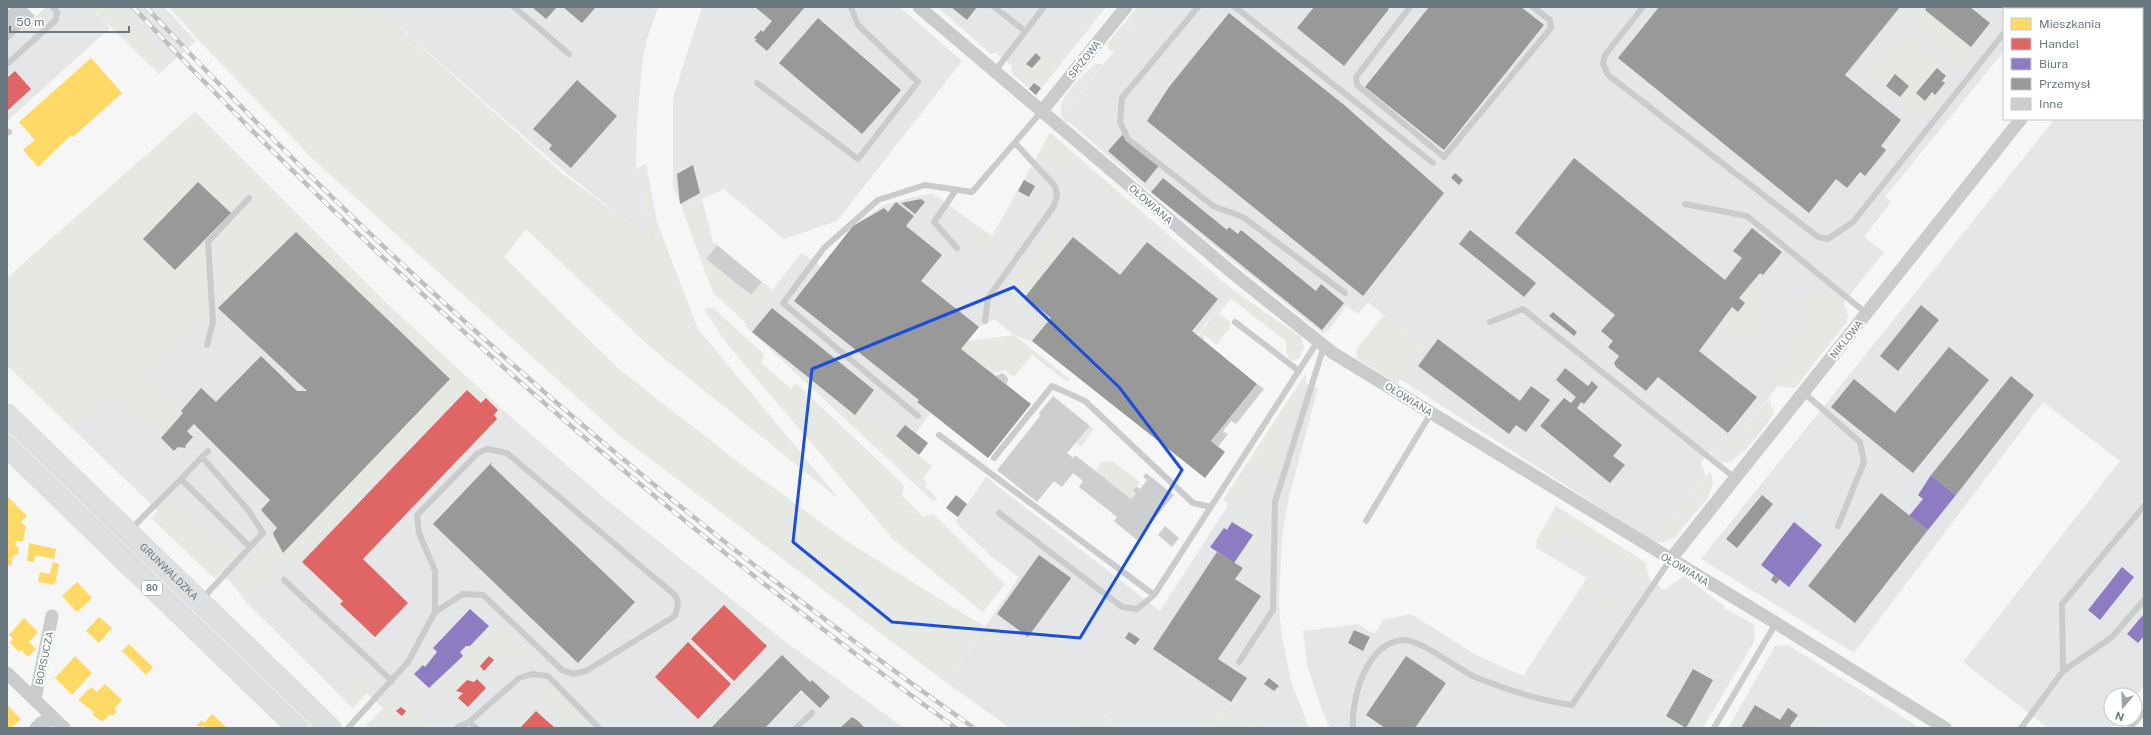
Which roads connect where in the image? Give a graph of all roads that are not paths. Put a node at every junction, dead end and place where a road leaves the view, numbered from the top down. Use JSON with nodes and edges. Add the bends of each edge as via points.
{"nodes":[{"id":1,"x":53,"y":7,"type":"edge"},
{"id":2,"x":514,"y":7,"type":"edge"},
{"id":3,"x":851,"y":7,"type":"edge"},
{"id":4,"x":919,"y":7,"type":"edge"},
{"id":5,"x":994,"y":7,"type":"edge"},
{"id":6,"x":1044,"y":7,"type":"edge"},
{"id":7,"x":1126,"y":7,"type":"edge"},
{"id":8,"x":1198,"y":7,"type":"edge"},
{"id":9,"x":1235,"y":7,"type":"edge"},
{"id":10,"x":1410,"y":7,"type":"edge"},
{"id":11,"x":1533,"y":7,"type":"edge"},
{"id":12,"x":1643,"y":7,"type":"edge"},
{"id":13,"x":1025,"y":31,"type":"junction"},
{"id":14,"x":2003,"y":34,"type":"edge"},
{"id":15,"x":569,"y":54,"type":"dead end"},
{"id":16,"x":7,"y":64,"type":"edge"},
{"id":17,"x":995,"y":71,"type":"junction"},
{"id":18,"x":757,"y":83,"type":"dead end"},
{"id":19,"x":1042,"y":111,"type":"junction"},
{"id":20,"x":2020,"y":120,"type":"edge"},
{"id":21,"x":1015,"y":143,"type":"junction"},
{"id":22,"x":1432,"y":164,"type":"dead end"},
{"id":23,"x":956,"y":190,"type":"junction"},
{"id":24,"x":249,"y":198,"type":"dead end"},
{"id":25,"x":1686,"y":204,"type":"dead end"},
{"id":26,"x":957,"y":248,"type":"dead end"},
{"id":27,"x":1345,"y":293,"type":"dead end"},
{"id":28,"x":1866,"y":313,"type":"junction"},
{"id":29,"x":985,"y":321,"type":"dead end"},
{"id":30,"x":1235,"y":322,"type":"dead end"},
{"id":31,"x":1490,"y":322,"type":"dead end"},
{"id":32,"x":1321,"y":344,"type":"junction"},
{"id":33,"x":207,"y":345,"type":"dead end"},
{"id":34,"x":1299,"y":371,"type":"junction"},
{"id":35,"x":1803,"y":392,"type":"junction"},
{"id":36,"x":1431,"y":413,"type":"junction"},
{"id":37,"x":7,"y":414,"type":"edge"},
{"id":38,"x":918,"y":416,"type":"dead end"},
{"id":39,"x":939,"y":435,"type":"dead end"},
{"id":40,"x":7,"y":447,"type":"edge"},
{"id":41,"x":208,"y":451,"type":"dead end"},
{"id":42,"x":202,"y":457,"type":"junction"},
{"id":43,"x":994,"y":458,"type":"dead end"},
{"id":44,"x":1735,"y":478,"type":"junction"},
{"id":45,"x":181,"y":480,"type":"junction"},
{"id":46,"x":2144,"y":506,"type":"edge"},
{"id":47,"x":1211,"y":507,"type":"junction"},
{"id":48,"x":999,"y":513,"type":"dead end"},
{"id":49,"x":1366,"y":521,"type":"dead end"},
{"id":50,"x":1838,"y":526,"type":"dead end"},
{"id":51,"x":129,"y":532,"type":"junction"},
{"id":52,"x":250,"y":548,"type":"junction"},
{"id":53,"x":1670,"y":560,"type":"junction"},
{"id":54,"x":284,"y":580,"type":"dead end"},
{"id":55,"x":1154,"y":595,"type":"junction"},
{"id":56,"x":2144,"y":600,"type":"edge"},
{"id":57,"x":200,"y":602,"type":"junction"},
{"id":58,"x":435,"y":612,"type":"junction"},
{"id":59,"x":52,"y":616,"type":"dead end"},
{"id":60,"x":1776,"y":623,"type":"junction"},
{"id":61,"x":1239,"y":662,"type":"dead end"},
{"id":62,"x":2063,"y":671,"type":"junction"},
{"id":63,"x":7,"y":673,"type":"edge"},
{"id":64,"x":392,"y":681,"type":"junction"},
{"id":65,"x":35,"y":699,"type":"junction"},
{"id":66,"x":2144,"y":712,"type":"edge"},
{"id":67,"x":812,"y":713,"type":"dead end"},
{"id":68,"x":54,"y":719,"type":"junction"},
{"id":69,"x":469,"y":722,"type":"junction"},
{"id":70,"x":36,"y":728,"type":"edge"},
{"id":71,"x":64,"y":728,"type":"edge"},
{"id":72,"x":297,"y":728,"type":"edge"},
{"id":73,"x":331,"y":728,"type":"edge"},
{"id":74,"x":348,"y":728,"type":"edge"},
{"id":75,"x":456,"y":728,"type":"edge"},
{"id":76,"x":476,"y":728,"type":"edge"},
{"id":77,"x":599,"y":728,"type":"edge"},
{"id":78,"x":796,"y":728,"type":"edge"},
{"id":79,"x":1353,"y":728,"type":"edge"},
{"id":80,"x":1714,"y":728,"type":"edge"},
{"id":81,"x":1945,"y":728,"type":"edge"},
{"id":82,"x":2020,"y":728,"type":"edge"},
{"id":83,"x":2130,"y":728,"type":"edge"}],
"edges":[{"from":1,"to":16,"type":"lane","via":[[57,12],[56,20]]},
{"from":2,"to":15,"type":"lane"},
{"from":3,"to":18,"type":"lane","via":[[858,25],[918,82],[858,159]]},
{"from":4,"to":17,"type":"street","name":"OŁOWIANA"},
{"from":5,"to":13,"type":"lane"},
{"from":6,"to":13,"type":"lane"},
{"from":7,"to":19,"type":"street","name":"SPIŻOWA"},
{"from":8,"to":27,"type":"lane","via":[[1122,98],[1120,122],[1128,139],[1213,206],[1243,217]]},
{"from":9,"to":22,"type":"lane"},
{"from":10,"to":11,"type":"lane","via":[[1356,77],[1357,85],[1444,157],[1551,28],[1550,20]]},
{"from":12,"to":14,"type":"lane","via":[[1605,55],[1602,64],[1608,75],[1818,237],[1828,239],[1853,222]]},
{"from":13,"to":17,"type":"lane"},
{"from":17,"to":19,"type":"street","name":"OŁOWIANA"},
{"from":19,"to":21,"type":"lane"},
{"from":19,"to":32,"type":"street","name":"OŁOWIANA","via":[[1229,270]]},
{"from":20,"to":28,"type":"street","name":"NIKLOWA"},
{"from":21,"to":23,"type":"lane","via":[[972,192]]},
{"from":21,"to":29,"type":"lane","via":[[1055,186],[1057,195],[1054,206],[988,298]]},
{"from":23,"to":26,"type":"lane","via":[[934,222]]},
{"from":23,"to":38,"type":"lane","via":[[925,185],[878,200],[824,248],[783,303]]},
{"from":24,"to":33,"type":"lane","via":[[208,242],[213,322]]},
{"from":25,"to":28,"type":"lane","via":[[1747,216]]},
{"from":28,"to":35,"type":"street","name":"NIKLOWA"},
{"from":30,"to":34,"type":"lane"},
{"from":31,"to":44,"type":"lane","via":[[1523,310]]},
{"from":32,"to":34,"type":"lane"},
{"from":32,"to":36,"type":"street","name":"OŁOWIANA"},
{"from":32,"to":61,"type":"lane","via":[[1312,390],[1275,502],[1273,610]]},
{"from":34,"to":47,"type":"lane"},
{"from":35,"to":44,"type":"street","name":"NIKLOWA"},
{"from":35,"to":50,"type":"lane","via":[[1860,442],[1864,462]]},
{"from":36,"to":49,"type":"lane"},
{"from":36,"to":53,"type":"street","name":"OŁOWIANA"},
{"from":37,"to":51,"type":"main road","name":"GRUNWALDZKA","number":"80"},
{"from":39,"to":55,"type":"lane"},
{"from":40,"to":72,"type":"main road","number":"80"},
{"from":41,"to":42,"type":"lane"},
{"from":42,"to":45,"type":"lane"},
{"from":42,"to":52,"type":"lane","via":[[249,511],[263,533]]},
{"from":43,"to":47,"type":"lane","via":[[1052,386],[1085,401],[1193,503]]},
{"from":44,"to":53,"type":"street","name":"NIKLOWA"},
{"from":45,"to":51,"type":"lane"},
{"from":45,"to":52,"type":"lane"},
{"from":46,"to":62,"type":"lane","via":[[2062,604]]},
{"from":47,"to":55,"type":"lane"},
{"from":48,"to":55,"type":"lane","via":[[1122,607],[1137,609]]},
{"from":51,"to":57,"type":"main road","name":"GRUNWALDZKA","number":"80"},
{"from":52,"to":57,"type":"lane"},
{"from":53,"to":60,"type":"street","name":"OŁOWIANA"},
{"from":53,"to":79,"type":"lane","via":[[1572,705],[1547,702],[1472,675],[1424,647],[1403,640],[1385,646],[1367,667],[1356,694],[1352,712]]},
{"from":54,"to":64,"type":"lane"},
{"from":56,"to":62,"type":"lane","via":[[2112,637]]},
{"from":57,"to":73,"type":"main road","name":"GRUNWALDZKA","number":"80"},
{"from":58,"to":58,"type":"lane","via":[[435,571],[419,533],[417,516],[478,453],[487,449],[507,454],[676,596],[678,605],[675,616],[586,671],[573,674],[562,670],[483,595],[463,594]]},
{"from":58,"to":64,"type":"lane","via":[[408,662]]},
{"from":59,"to":65,"type":"street","name":"BORSUCZA"},
{"from":60,"to":80,"type":"lane"},
{"from":60,"to":81,"type":"street","name":"OŁOWIANA"},
{"from":62,"to":82,"type":"lane"},
{"from":63,"to":65,"type":"street"},
{"from":64,"to":74,"type":"lane"},
{"from":65,"to":68,"type":"street"},
{"from":66,"to":83,"type":"lane"},
{"from":67,"to":78,"type":"lane"},
{"from":68,"to":70,"type":"street"},
{"from":68,"to":71,"type":"street"},
{"from":69,"to":75,"type":"lane"},
{"from":69,"to":76,"type":"lane"},
{"from":69,"to":77,"type":"lane","via":[[519,678],[532,674],[548,676]]}]}
